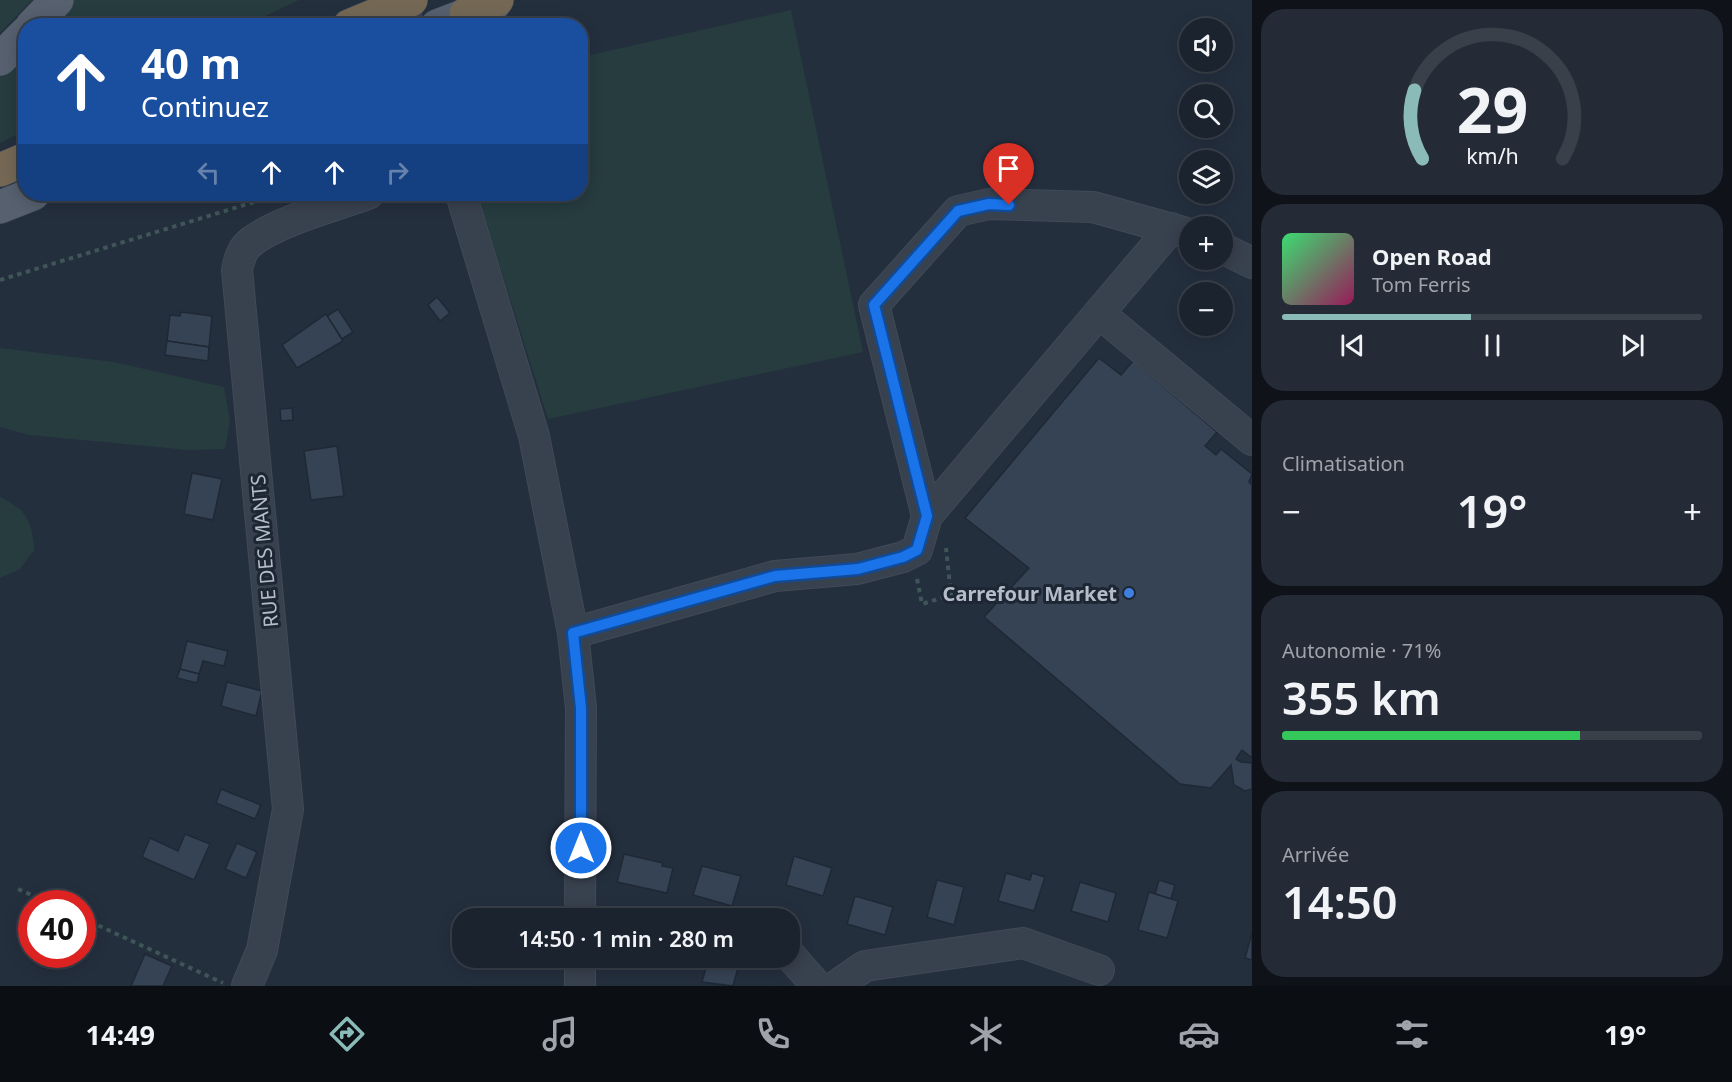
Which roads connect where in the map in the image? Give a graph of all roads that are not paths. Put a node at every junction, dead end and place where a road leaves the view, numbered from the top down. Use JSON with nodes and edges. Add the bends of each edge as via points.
{"nodes":[{"id":1,"x":57,"y":0,"type":"edge"},
{"id":2,"x":411,"y":0,"type":"edge"},
{"id":3,"x":496,"y":0,"type":"edge"},
{"id":4,"x":507,"y":0,"type":"edge"},
{"id":5,"x":40,"y":18,"type":"edge"},
{"id":6,"x":368,"y":18,"type":"edge"},
{"id":7,"x":456,"y":18,"type":"edge"},
{"id":8,"x":457,"y":18,"type":"edge"},
{"id":9,"x":18,"y":41,"type":"edge"},
{"id":10,"x":0,"y":59,"type":"edge"},
{"id":11,"x":18,"y":162,"type":"edge"},
{"id":12,"x":0,"y":170,"type":"edge"},
{"id":13,"x":18,"y":200,"type":"edge"},
{"id":14,"x":349,"y":201,"type":"edge"},
{"id":15,"x":462,"y":201,"type":"edge"},
{"id":16,"x":0,"y":207,"type":"edge"},
{"id":17,"x":1179,"y":231,"type":"edge"},
{"id":18,"x":1179,"y":232,"type":"edge"},
{"id":19,"x":1099,"y":313,"type":"junction"},
{"id":20,"x":1252,"y":440,"type":"edge"},
{"id":21,"x":927,"y":516,"type":"junction"},
{"id":22,"x":573,"y":633,"type":"junction"},
{"id":23,"x":580,"y":908,"type":"edge"},
{"id":24,"x":800,"y":967,"type":"edge"},
{"id":25,"x":580,"y":968,"type":"edge"},
{"id":26,"x":1099,"y":970,"type":"dead end"},
{"id":27,"x":247,"y":986,"type":"edge"},
{"id":28,"x":580,"y":986,"type":"edge"},
{"id":29,"x":817,"y":986,"type":"edge"},
{"id":30,"x":836,"y":986,"type":"edge"}],
"edges":[{"from":1,"to":5,"type":"main road"},
{"from":2,"to":6,"type":"highway"},
{"from":3,"to":7,"type":"highway"},
{"from":4,"to":8,"type":"main road"},
{"from":9,"to":10,"type":"main road"},
{"from":11,"to":12,"type":"highway"},
{"from":13,"to":16,"type":"main road"},
{"from":14,"to":27,"type":"street","name":"RUE DES MANTS","via":[[251,242],[240,255],[237,270],[288,809],[262,950]]},
{"from":15,"to":22,"type":"street","via":[[534,436]]},
{"from":17,"to":21,"type":"street","via":[[1093,207],[989,204],[958,211],[874,305]]},
{"from":18,"to":19,"type":"street"},
{"from":19,"to":20,"type":"street"},
{"from":19,"to":21,"type":"street"},
{"from":21,"to":22,"type":"street","via":[[917,550],[903,557],[858,569],[775,576]]},
{"from":22,"to":23,"type":"street","via":[[581,708]]},
{"from":24,"to":29,"type":"street"},
{"from":25,"to":28,"type":"street"},
{"from":26,"to":30,"type":"street","via":[[1023,943],[865,966]]}]}
